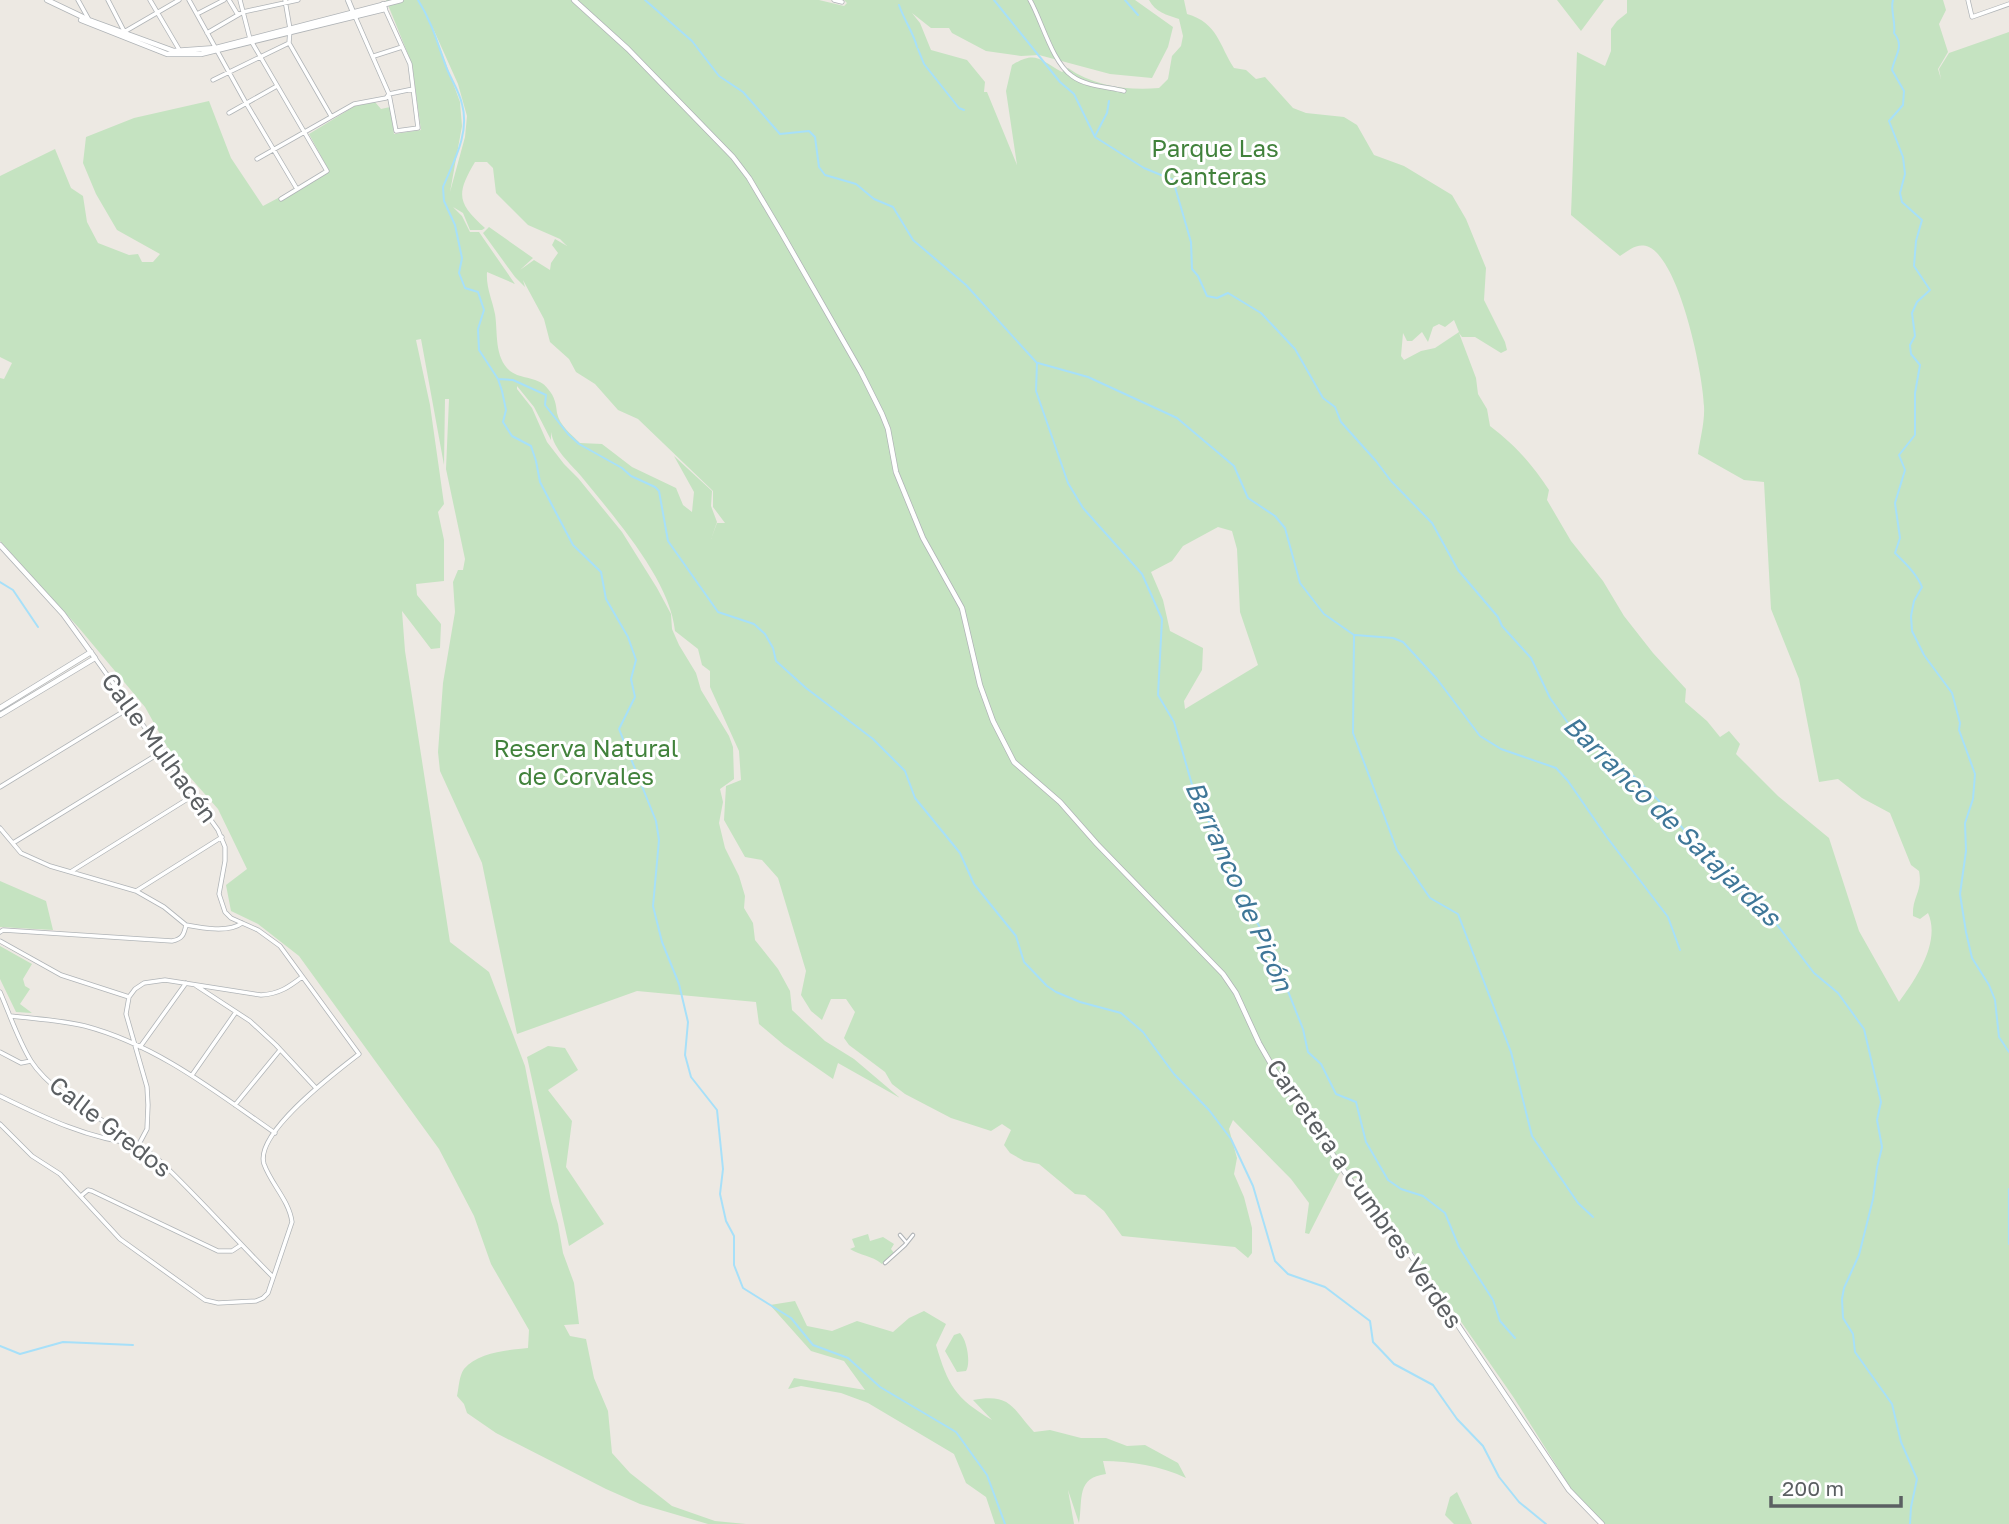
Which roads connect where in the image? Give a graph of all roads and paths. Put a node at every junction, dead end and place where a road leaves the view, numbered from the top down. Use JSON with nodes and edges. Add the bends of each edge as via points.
{"nodes":[{"id":1,"x":47,"y":0,"type":"edge"},
{"id":2,"x":78,"y":0,"type":"edge"},
{"id":3,"x":108,"y":0,"type":"edge"},
{"id":4,"x":150,"y":0,"type":"edge"},
{"id":5,"x":179,"y":0,"type":"edge"},
{"id":6,"x":190,"y":0,"type":"edge"},
{"id":7,"x":223,"y":0,"type":"edge"},
{"id":8,"x":229,"y":0,"type":"edge"},
{"id":9,"x":240,"y":0,"type":"edge"},
{"id":10,"x":298,"y":0,"type":"edge"},
{"id":11,"x":348,"y":0,"type":"edge"},
{"id":12,"x":398,"y":0,"type":"edge"},
{"id":13,"x":574,"y":0,"type":"edge"},
{"id":14,"x":1030,"y":0,"type":"edge"},
{"id":15,"x":1968,"y":0,"type":"edge"},
{"id":16,"x":285,"y":1,"type":"edge"},
{"id":17,"x":384,"y":4,"type":"edge"},
{"id":18,"x":2009,"y":4,"type":"edge"},
{"id":19,"x":158,"y":12,"type":"junction"},
{"id":20,"x":240,"y":13,"type":"junction"},
{"id":21,"x":197,"y":14,"type":"junction"},
{"id":22,"x":76,"y":15,"type":"junction"},
{"id":23,"x":354,"y":15,"type":"junction"},
{"id":24,"x":89,"y":20,"type":"junction"},
{"id":25,"x":289,"y":31,"type":"junction"},
{"id":26,"x":124,"y":32,"type":"junction"},
{"id":27,"x":207,"y":33,"type":"junction"},
{"id":28,"x":251,"y":41,"type":"junction"},
{"id":29,"x":289,"y":43,"type":"junction"},
{"id":30,"x":402,"y":47,"type":"junction"},
{"id":31,"x":217,"y":50,"type":"junction"},
{"id":32,"x":180,"y":51,"type":"junction"},
{"id":33,"x":260,"y":56,"type":"junction"},
{"id":34,"x":374,"y":57,"type":"junction"},
{"id":35,"x":229,"y":72,"type":"junction"},
{"id":36,"x":213,"y":80,"type":"dead end"},
{"id":37,"x":276,"y":86,"type":"junction"},
{"id":38,"x":413,"y":89,"type":"junction"},
{"id":39,"x":1124,"y":91,"type":"dead end"},
{"id":40,"x":389,"y":94,"type":"junction"},
{"id":41,"x":246,"y":103,"type":"junction"},
{"id":42,"x":229,"y":113,"type":"dead end"},
{"id":43,"x":331,"y":116,"type":"junction"},
{"id":44,"x":304,"y":133,"type":"junction"},
{"id":45,"x":273,"y":149,"type":"junction"},
{"id":46,"x":257,"y":159,"type":"dead end"},
{"id":47,"x":297,"y":189,"type":"junction"},
{"id":48,"x":281,"y":199,"type":"dead end"},
{"id":49,"x":0,"y":545,"type":"edge"},
{"id":50,"x":91,"y":652,"type":"junction"},
{"id":51,"x":95,"y":658,"type":"junction"},
{"id":52,"x":48,"y":682,"type":"junction"},
{"id":53,"x":11,"y":705,"type":"junction"},
{"id":54,"x":131,"y":707,"type":"junction"},
{"id":55,"x":0,"y":708,"type":"edge"},
{"id":56,"x":0,"y":715,"type":"edge"},
{"id":57,"x":163,"y":751,"type":"junction"},
{"id":58,"x":0,"y":787,"type":"edge"},
{"id":59,"x":194,"y":795,"type":"junction"},
{"id":60,"x":0,"y":828,"type":"edge"},
{"id":61,"x":222,"y":837,"type":"junction"},
{"id":62,"x":13,"y":843,"type":"junction"},
{"id":63,"x":72,"y":871,"type":"junction"},
{"id":64,"x":135,"y":891,"type":"junction"},
{"id":65,"x":242,"y":923,"type":"junction"},
{"id":66,"x":186,"y":925,"type":"junction"},
{"id":67,"x":0,"y":932,"type":"edge"},
{"id":68,"x":0,"y":941,"type":"edge"},
{"id":69,"x":302,"y":976,"type":"junction"},
{"id":70,"x":186,"y":983,"type":"junction"},
{"id":71,"x":193,"y":984,"type":"junction"},
{"id":72,"x":0,"y":992,"type":"edge"},
{"id":73,"x":129,"y":997,"type":"junction"},
{"id":74,"x":236,"y":1012,"type":"junction"},
{"id":75,"x":11,"y":1016,"type":"junction"},
{"id":76,"x":29,"y":1018,"type":"junction"},
{"id":77,"x":15,"y":1026,"type":"junction"},
{"id":78,"x":137,"y":1046,"type":"junction"},
{"id":79,"x":280,"y":1050,"type":"junction"},
{"id":80,"x":0,"y":1052,"type":"edge"},
{"id":81,"x":31,"y":1061,"type":"junction"},
{"id":82,"x":192,"y":1074,"type":"junction"},
{"id":83,"x":315,"y":1087,"type":"junction"},
{"id":84,"x":0,"y":1096,"type":"edge"},
{"id":85,"x":235,"y":1105,"type":"junction"},
{"id":86,"x":0,"y":1124,"type":"edge"},
{"id":87,"x":275,"y":1133,"type":"junction"},
{"id":88,"x":139,"y":1144,"type":"junction"},
{"id":89,"x":81,"y":1196,"type":"junction"},
{"id":90,"x":900,"y":1235,"type":"dead end"},
{"id":91,"x":913,"y":1235,"type":"dead end"},
{"id":92,"x":906,"y":1242,"type":"junction"},
{"id":93,"x":241,"y":1245,"type":"junction"},
{"id":94,"x":885,"y":1263,"type":"dead end"},
{"id":95,"x":273,"y":1277,"type":"junction"},
{"id":96,"x":1602,"y":1524,"type":"edge"}],
"edges":[{"from":1,"to":22,"type":"street"},
{"from":2,"to":24,"type":"street"},
{"from":3,"to":26,"type":"street"},
{"from":4,"to":19,"type":"street"},
{"from":5,"to":19,"type":"street"},
{"from":6,"to":21,"type":"street"},
{"from":7,"to":21,"type":"street"},
{"from":8,"to":20,"type":"street"},
{"from":9,"to":20,"type":"street"},
{"from":10,"to":16,"type":"street"},
{"from":11,"to":23,"type":"street"},
{"from":12,"to":17,"type":"street"},
{"from":13,"to":96,"type":"street","name":"Carretera a Cumbres Verdes","via":[[733,157],[768,210],[882,414],[896,472],[923,538],[956,593],[980,685],[1014,762],[1051,793],[1223,974],[1275,1071],[1348,1178],[1406,1248],[1569,1490]]},
{"from":14,"to":39,"type":"street","via":[[1072,76]]},
{"from":15,"to":18,"type":"street","via":[[1972,17]]},
{"from":16,"to":20,"type":"street"},
{"from":16,"to":25,"type":"street"},
{"from":17,"to":23,"type":"street"},
{"from":17,"to":30,"type":"street"},
{"from":19,"to":26,"type":"street"},
{"from":19,"to":32,"type":"street"},
{"from":20,"to":27,"type":"street"},
{"from":20,"to":28,"type":"street"},
{"from":21,"to":27,"type":"street"},
{"from":22,"to":24,"type":"street"},
{"from":22,"to":31,"type":"street","via":[[167,54]]},
{"from":23,"to":25,"type":"street"},
{"from":23,"to":34,"type":"street"},
{"from":24,"to":26,"type":"street"},
{"from":25,"to":28,"type":"street"},
{"from":25,"to":29,"type":"street"},
{"from":26,"to":32,"type":"street"},
{"from":27,"to":31,"type":"street"},
{"from":28,"to":31,"type":"street"},
{"from":28,"to":33,"type":"street"},
{"from":29,"to":33,"type":"street"},
{"from":29,"to":43,"type":"street"},
{"from":30,"to":34,"type":"street"},
{"from":30,"to":38,"type":"street"},
{"from":31,"to":32,"type":"street"},
{"from":31,"to":35,"type":"street"},
{"from":33,"to":35,"type":"street"},
{"from":33,"to":37,"type":"street"},
{"from":34,"to":40,"type":"street"},
{"from":35,"to":36,"type":"street"},
{"from":35,"to":41,"type":"street"},
{"from":37,"to":41,"type":"street"},
{"from":37,"to":44,"type":"street"},
{"from":38,"to":40,"type":"street"},
{"from":38,"to":40,"type":"street","via":[[418,128],[397,131]]},
{"from":40,"to":43,"type":"street"},
{"from":41,"to":42,"type":"street"},
{"from":41,"to":45,"type":"street"},
{"from":43,"to":44,"type":"street"},
{"from":44,"to":45,"type":"street"},
{"from":44,"to":47,"type":"street","via":[[327,171]]},
{"from":45,"to":46,"type":"street"},
{"from":45,"to":47,"type":"street"},
{"from":47,"to":48,"type":"street"},
{"from":49,"to":50,"type":"street","name":"Calle Mulhacén"},
{"from":50,"to":51,"type":"street","name":"Calle Mulhacén"},
{"from":50,"to":52,"type":"street"},
{"from":51,"to":52,"type":"street"},
{"from":51,"to":54,"type":"street","name":"Calle Mulhacén"},
{"from":52,"to":53,"type":"street"},
{"from":53,"to":55,"type":"street"},
{"from":53,"to":56,"type":"street"},
{"from":54,"to":57,"type":"street","name":"Calle Mulhacén"},
{"from":54,"to":58,"type":"street"},
{"from":57,"to":59,"type":"street","name":"Calle Mulhacén"},
{"from":57,"to":62,"type":"street"},
{"from":59,"to":61,"type":"street","name":"Calle Mulhacén"},
{"from":59,"to":63,"type":"street"},
{"from":60,"to":62,"type":"street"},
{"from":61,"to":64,"type":"street"},
{"from":61,"to":65,"type":"street","name":"Calle Mulhacén","via":[[221,905]]},
{"from":62,"to":63,"type":"street","via":[[21,853]]},
{"from":63,"to":64,"type":"street"},
{"from":64,"to":66,"type":"street"},
{"from":65,"to":66,"type":"street","via":[[236,927]]},
{"from":65,"to":69,"type":"street","name":"Calle Mulhacén","via":[[280,946]]},
{"from":66,"to":67,"type":"street","via":[[184,935],[172,941]]},
{"from":68,"to":73,"type":"street","via":[[61,975]]},
{"from":69,"to":71,"type":"street","via":[[280,992],[261,995]]},
{"from":69,"to":83,"type":"street","name":"Calle Mulhacén","via":[[359,1054]]},
{"from":70,"to":71,"type":"street"},
{"from":70,"to":73,"type":"street","via":[[154,980]]},
{"from":70,"to":78,"type":"street"},
{"from":71,"to":74,"type":"street"},
{"from":72,"to":75,"type":"street","name":"Calle Gredos"},
{"from":73,"to":78,"type":"street","via":[[126,1014]]},
{"from":74,"to":79,"type":"street"},
{"from":74,"to":82,"type":"street"},
{"from":75,"to":76,"type":"street"},
{"from":75,"to":77,"type":"street","name":"Calle Gredos"},
{"from":76,"to":77,"type":"street"},
{"from":76,"to":78,"type":"street","via":[[89,1027]]},
{"from":77,"to":81,"type":"street","name":"Calle Gredos"},
{"from":78,"to":82,"type":"street"},
{"from":78,"to":88,"type":"street","via":[[148,1096],[148,1129]]},
{"from":79,"to":83,"type":"street"},
{"from":79,"to":85,"type":"street"},
{"from":80,"to":81,"type":"street","via":[[21,1063]]},
{"from":81,"to":88,"type":"street","name":"Calle Gredos","via":[[62,1091]]},
{"from":82,"to":85,"type":"street"},
{"from":83,"to":87,"type":"street"},
{"from":84,"to":88,"type":"street","via":[[50,1120]]},
{"from":85,"to":87,"type":"street"},
{"from":86,"to":89,"type":"street"},
{"from":87,"to":95,"type":"street","via":[[263,1156],[291,1211],[292,1222]]},
{"from":88,"to":93,"type":"street","name":"Calle Gredos"},
{"from":89,"to":93,"type":"street","via":[[92,1191],[218,1251],[232,1251]]},
{"from":89,"to":95,"type":"street","via":[[120,1239],[205,1300],[256,1301],[268,1293]]},
{"from":90,"to":92,"type":"street"},
{"from":91,"to":92,"type":"street"},
{"from":92,"to":94,"type":"street"},
{"from":93,"to":95,"type":"street","name":"Calle Gredos"}]}
